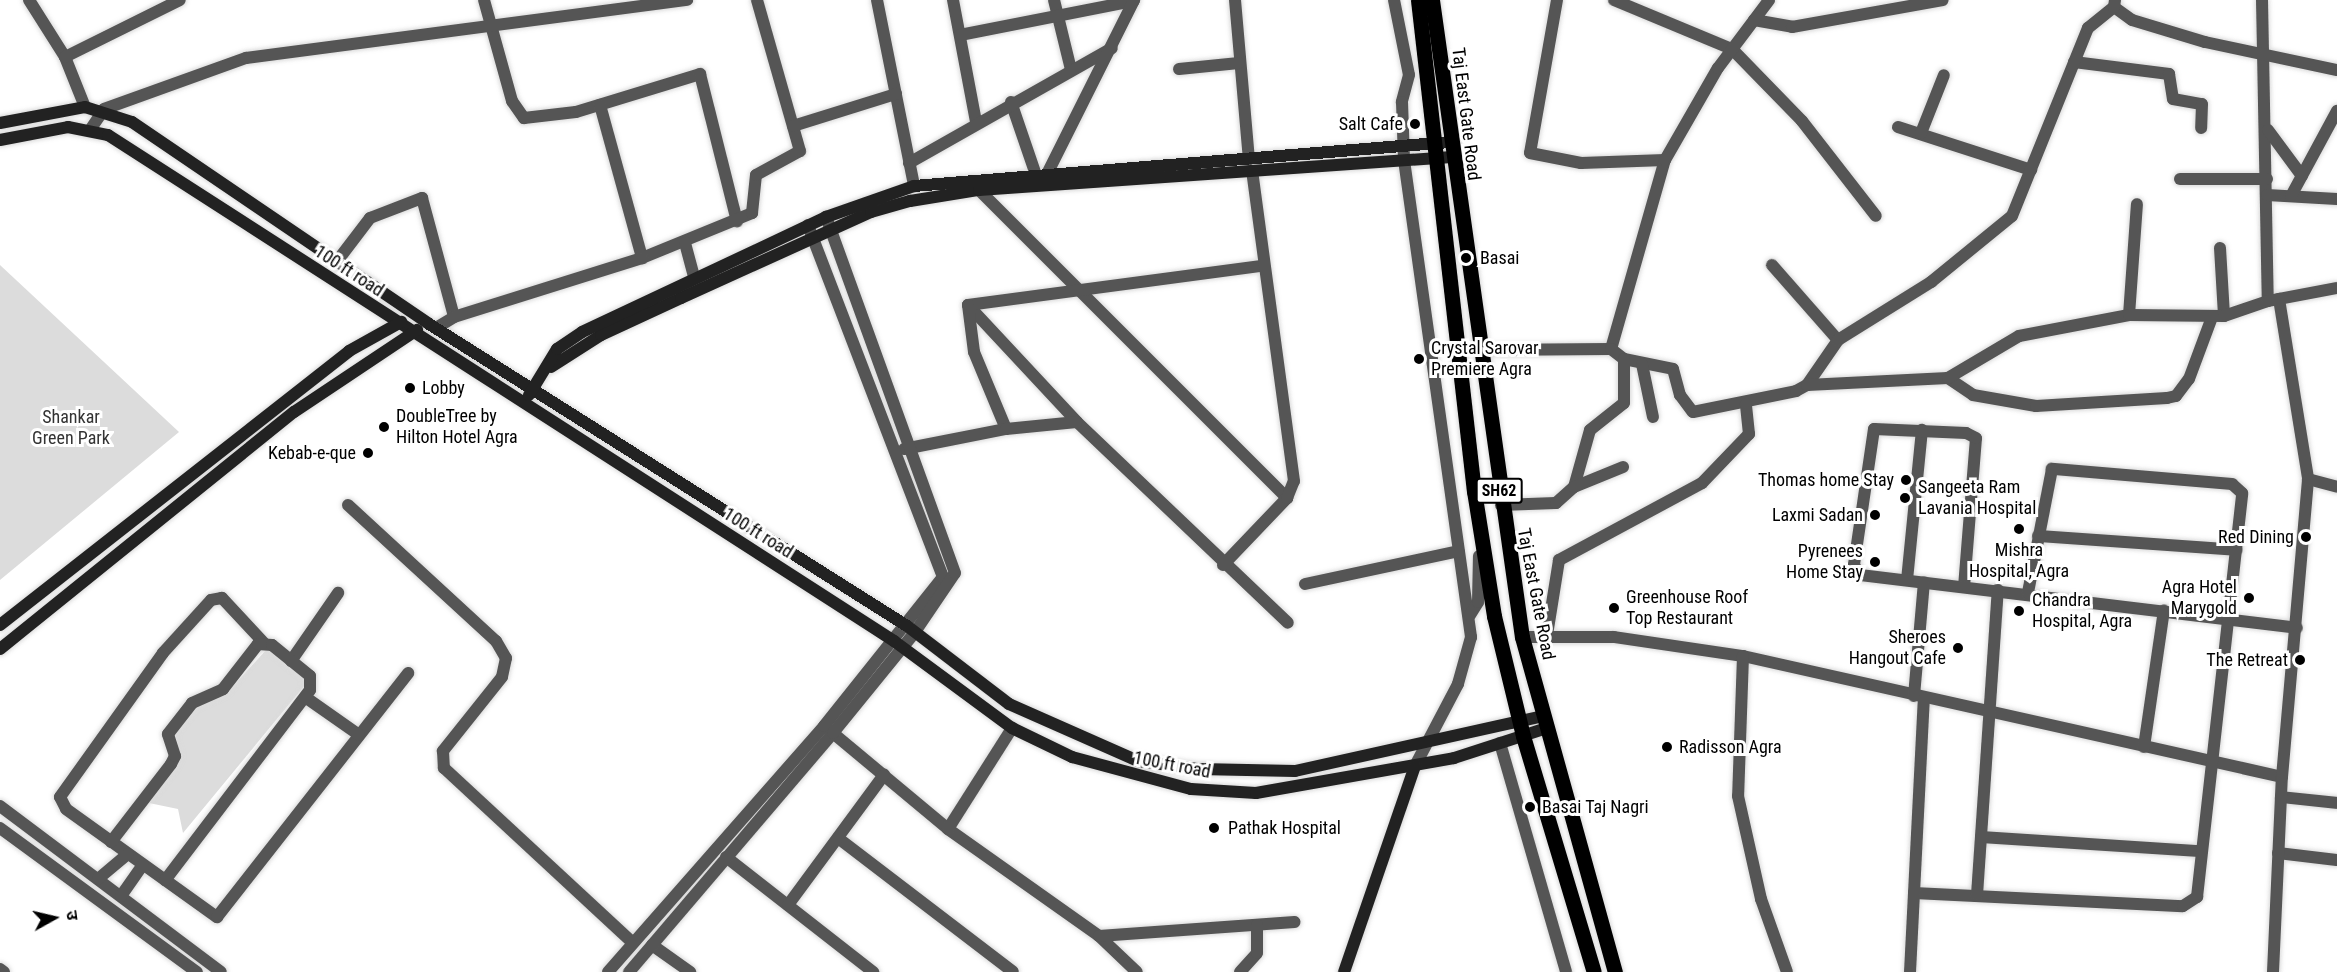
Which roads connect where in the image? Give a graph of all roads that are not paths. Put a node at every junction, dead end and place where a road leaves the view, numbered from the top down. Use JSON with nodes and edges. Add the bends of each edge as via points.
{"nodes":[{"id":1,"x":30,"y":0,"type":"edge"},
{"id":2,"x":180,"y":0,"type":"edge"},
{"id":3,"x":484,"y":0,"type":"edge"},
{"id":4,"x":687,"y":0,"type":"edge"},
{"id":5,"x":757,"y":0,"type":"edge"},
{"id":6,"x":878,"y":0,"type":"edge"},
{"id":7,"x":953,"y":0,"type":"edge"},
{"id":8,"x":1054,"y":0,"type":"edge"},
{"id":9,"x":1134,"y":0,"type":"edge"},
{"id":10,"x":1235,"y":0,"type":"edge"},
{"id":11,"x":1394,"y":0,"type":"edge"},
{"id":12,"x":1418,"y":0,"type":"edge"},
{"id":13,"x":1432,"y":0,"type":"edge"},
{"id":14,"x":1557,"y":0,"type":"edge"},
{"id":15,"x":1614,"y":0,"type":"edge"},
{"id":16,"x":1943,"y":0,"type":"edge"},
{"id":17,"x":2262,"y":0,"type":"edge"},
{"id":18,"x":1765,"y":2,"type":"edge"},
{"id":19,"x":2114,"y":3,"type":"edge"},
{"id":20,"x":1056,"y":16,"type":"junction"},
{"id":21,"x":1754,"y":21,"type":"junction"},
{"id":22,"x":490,"y":26,"type":"junction"},
{"id":23,"x":960,"y":35,"type":"junction"},
{"id":24,"x":1112,"y":48,"type":"junction"},
{"id":25,"x":1732,"y":50,"type":"junction"},
{"id":26,"x":2266,"y":55,"type":"junction"},
{"id":27,"x":66,"y":57,"type":"junction"},
{"id":28,"x":2074,"y":62,"type":"junction"},
{"id":29,"x":1239,"y":63,"type":"junction"},
{"id":30,"x":1179,"y":69,"type":"dead end"},
{"id":31,"x":1071,"y":70,"type":"junction"},
{"id":32,"x":2337,"y":70,"type":"edge"},
{"id":33,"x":1944,"y":75,"type":"dead end"},
{"id":34,"x":896,"y":94,"type":"junction"},
{"id":35,"x":1011,"y":102,"type":"junction"},
{"id":36,"x":600,"y":105,"type":"junction"},
{"id":37,"x":85,"y":107,"type":"junction"},
{"id":38,"x":104,"y":109,"type":"junction"},
{"id":39,"x":2337,"y":111,"type":"edge"},
{"id":40,"x":976,"y":122,"type":"junction"},
{"id":41,"x":0,"y":123,"type":"edge"},
{"id":42,"x":794,"y":126,"type":"junction"},
{"id":43,"x":1898,"y":127,"type":"dead end"},
{"id":44,"x":2201,"y":128,"type":"dead end"},
{"id":45,"x":90,"y":130,"type":"junction"},
{"id":46,"x":2268,"y":130,"type":"junction"},
{"id":47,"x":1921,"y":133,"type":"junction"},
{"id":48,"x":0,"y":140,"type":"edge"},
{"id":49,"x":1444,"y":150,"type":"junction"},
{"id":50,"x":1403,"y":154,"type":"junction"},
{"id":51,"x":1249,"y":159,"type":"junction"},
{"id":52,"x":1665,"y":160,"type":"junction"},
{"id":53,"x":909,"y":163,"type":"junction"},
{"id":54,"x":2031,"y":170,"type":"junction"},
{"id":55,"x":1252,"y":172,"type":"junction"},
{"id":56,"x":1042,"y":175,"type":"junction"},
{"id":57,"x":2302,"y":176,"type":"junction"},
{"id":58,"x":2180,"y":179,"type":"dead end"},
{"id":59,"x":2267,"y":179,"type":"junction"},
{"id":60,"x":914,"y":186,"type":"junction"},
{"id":61,"x":979,"y":190,"type":"junction"},
{"id":62,"x":2267,"y":195,"type":"junction"},
{"id":63,"x":2291,"y":196,"type":"junction"},
{"id":64,"x":2337,"y":199,"type":"edge"},
{"id":65,"x":2137,"y":204,"type":"dead end"},
{"id":66,"x":1876,"y":216,"type":"dead end"},
{"id":67,"x":826,"y":218,"type":"junction"},
{"id":68,"x":737,"y":221,"type":"junction"},
{"id":69,"x":808,"y":225,"type":"junction"},
{"id":70,"x":831,"y":230,"type":"junction"},
{"id":71,"x":814,"y":238,"type":"junction"},
{"id":72,"x":685,"y":243,"type":"junction"},
{"id":73,"x":2220,"y":248,"type":"dead end"},
{"id":74,"x":642,"y":258,"type":"junction"},
{"id":75,"x":338,"y":260,"type":"junction"},
{"id":76,"x":1772,"y":265,"type":"dead end"},
{"id":77,"x":1261,"y":266,"type":"junction"},
{"id":78,"x":694,"y":276,"type":"junction"},
{"id":79,"x":2337,"y":288,"type":"edge"},
{"id":80,"x":1077,"y":289,"type":"junction"},
{"id":81,"x":2273,"y":300,"type":"junction"},
{"id":82,"x":968,"y":305,"type":"junction"},
{"id":83,"x":416,"y":314,"type":"junction"},
{"id":84,"x":2129,"y":315,"type":"junction"},
{"id":85,"x":2218,"y":316,"type":"junction"},
{"id":86,"x":454,"y":317,"type":"junction"},
{"id":87,"x":396,"y":324,"type":"junction"},
{"id":88,"x":432,"y":326,"type":"junction"},
{"id":89,"x":410,"y":334,"type":"junction"},
{"id":90,"x":1838,"y":340,"type":"junction"},
{"id":91,"x":1611,"y":349,"type":"junction"},
{"id":92,"x":1479,"y":350,"type":"junction"},
{"id":93,"x":1624,"y":359,"type":"junction"},
{"id":94,"x":1642,"y":364,"type":"junction"},
{"id":95,"x":551,"y":367,"type":"junction"},
{"id":96,"x":1948,"y":378,"type":"junction"},
{"id":97,"x":1807,"y":385,"type":"junction"},
{"id":98,"x":533,"y":389,"type":"junction"},
{"id":99,"x":1746,"y":404,"type":"junction"},
{"id":100,"x":523,"y":405,"type":"junction"},
{"id":101,"x":1653,"y":417,"type":"dead end"},
{"id":102,"x":1077,"y":422,"type":"junction"},
{"id":103,"x":1006,"y":429,"type":"junction"},
{"id":104,"x":1922,"y":430,"type":"junction"},
{"id":105,"x":905,"y":449,"type":"junction"},
{"id":106,"x":1623,"y":467,"type":"dead end"},
{"id":107,"x":2308,"y":479,"type":"junction"},
{"id":108,"x":1574,"y":487,"type":"junction"},
{"id":109,"x":2337,"y":487,"type":"edge"},
{"id":110,"x":1474,"y":491,"type":"junction"},
{"id":111,"x":1287,"y":498,"type":"junction"},
{"id":112,"x":348,"y":505,"type":"dead end"},
{"id":113,"x":1501,"y":505,"type":"junction"},
{"id":114,"x":2038,"y":536,"type":"junction"},
{"id":115,"x":1459,"y":550,"type":"junction"},
{"id":116,"x":2237,"y":550,"type":"junction"},
{"id":117,"x":1223,"y":564,"type":"junction"},
{"id":118,"x":1907,"y":580,"type":"junction"},
{"id":119,"x":1924,"y":582,"type":"junction"},
{"id":120,"x":1305,"y":584,"type":"dead end"},
{"id":121,"x":1964,"y":587,"type":"junction"},
{"id":122,"x":1998,"y":590,"type":"junction"},
{"id":123,"x":338,"y":593,"type":"dead end"},
{"id":124,"x":2028,"y":593,"type":"junction"},
{"id":125,"x":2164,"y":610,"type":"junction"},
{"id":126,"x":1470,"y":615,"type":"junction"},
{"id":127,"x":2229,"y":618,"type":"junction"},
{"id":128,"x":1288,"y":623,"type":"dead end"},
{"id":129,"x":0,"y":625,"type":"edge"},
{"id":130,"x":2297,"y":627,"type":"junction"},
{"id":131,"x":911,"y":629,"type":"junction"},
{"id":132,"x":1547,"y":635,"type":"junction"},
{"id":133,"x":1522,"y":637,"type":"junction"},
{"id":134,"x":264,"y":643,"type":"junction"},
{"id":135,"x":898,"y":644,"type":"junction"},
{"id":136,"x":0,"y":649,"type":"edge"},
{"id":137,"x":1743,"y":656,"type":"junction"},
{"id":138,"x":291,"y":661,"type":"junction"},
{"id":139,"x":408,"y":673,"type":"dead end"},
{"id":140,"x":305,"y":697,"type":"junction"},
{"id":141,"x":1919,"y":698,"type":"junction"},
{"id":142,"x":1988,"y":713,"type":"junction"},
{"id":143,"x":1545,"y":722,"type":"junction"},
{"id":144,"x":1012,"y":728,"type":"junction"},
{"id":145,"x":1521,"y":728,"type":"junction"},
{"id":146,"x":828,"y":729,"type":"junction"},
{"id":147,"x":359,"y":735,"type":"junction"},
{"id":148,"x":1431,"y":740,"type":"junction"},
{"id":149,"x":1500,"y":743,"type":"junction"},
{"id":150,"x":2144,"y":747,"type":"junction"},
{"id":151,"x":2208,"y":761,"type":"junction"},
{"id":152,"x":1415,"y":766,"type":"junction"},
{"id":153,"x":884,"y":775,"type":"junction"},
{"id":154,"x":2282,"y":777,"type":"junction"},
{"id":155,"x":2281,"y":797,"type":"junction"},
{"id":156,"x":2337,"y":803,"type":"edge"},
{"id":157,"x":0,"y":806,"type":"edge"},
{"id":158,"x":0,"y":828,"type":"edge"},
{"id":159,"x":948,"y":830,"type":"junction"},
{"id":160,"x":1981,"y":837,"type":"junction"},
{"id":161,"x":838,"y":838,"type":"junction"},
{"id":162,"x":111,"y":842,"type":"junction"},
{"id":163,"x":2200,"y":851,"type":"junction"},
{"id":164,"x":2278,"y":853,"type":"junction"},
{"id":165,"x":128,"y":854,"type":"junction"},
{"id":166,"x":726,"y":857,"type":"junction"},
{"id":167,"x":2337,"y":860,"type":"edge"},
{"id":168,"x":143,"y":865,"type":"junction"},
{"id":169,"x":98,"y":879,"type":"junction"},
{"id":170,"x":165,"y":880,"type":"junction"},
{"id":171,"x":1914,"y":893,"type":"junction"},
{"id":172,"x":1977,"y":895,"type":"junction"},
{"id":173,"x":121,"y":896,"type":"junction"},
{"id":174,"x":788,"y":905,"type":"junction"},
{"id":175,"x":1296,"y":922,"type":"dead end"},
{"id":176,"x":1257,"y":925,"type":"junction"},
{"id":177,"x":1099,"y":936,"type":"junction"},
{"id":178,"x":632,"y":942,"type":"junction"},
{"id":179,"x":652,"y":945,"type":"junction"},
{"id":180,"x":0,"y":969,"type":"edge"},
{"id":181,"x":1139,"y":971,"type":"edge"},
{"id":182,"x":4,"y":972,"type":"edge"},
{"id":183,"x":197,"y":972,"type":"edge"},
{"id":184,"x":221,"y":972,"type":"edge"},
{"id":185,"x":608,"y":972,"type":"edge"},
{"id":186,"x":629,"y":972,"type":"edge"},
{"id":187,"x":690,"y":972,"type":"edge"},
{"id":188,"x":873,"y":972,"type":"edge"},
{"id":189,"x":1013,"y":972,"type":"edge"},
{"id":190,"x":1240,"y":972,"type":"edge"},
{"id":191,"x":1344,"y":972,"type":"edge"},
{"id":192,"x":1566,"y":972,"type":"edge"},
{"id":193,"x":1594,"y":972,"type":"edge"},
{"id":194,"x":1615,"y":972,"type":"edge"},
{"id":195,"x":1787,"y":972,"type":"edge"},
{"id":196,"x":1910,"y":972,"type":"edge"},
{"id":197,"x":2273,"y":972,"type":"edge"}],
"edges":[{"from":1,"to":27,"type":"street"},
{"from":2,"to":27,"type":"street"},
{"from":3,"to":22,"type":"street"},
{"from":4,"to":22,"type":"street"},
{"from":5,"to":42,"type":"street"},
{"from":6,"to":34,"type":"street"},
{"from":7,"to":23,"type":"street"},
{"from":8,"to":20,"type":"street"},
{"from":9,"to":20,"type":"street"},
{"from":9,"to":24,"type":"street"},
{"from":10,"to":29,"type":"street"},
{"from":11,"to":50,"type":"street","via":[[1409,75]]},
{"from":12,"to":49,"type":"main road","number":"SH62"},
{"from":13,"to":49,"type":"main road","name":"Taj East Gate Road","number":"SH62"},
{"from":14,"to":52,"type":"street","via":[[1530,153],[1581,163]]},
{"from":15,"to":25,"type":"street"},
{"from":16,"to":21,"type":"street","via":[[1792,27]]},
{"from":17,"to":26,"type":"street"},
{"from":18,"to":21,"type":"street"},
{"from":19,"to":26,"type":"street","via":[[2132,20]]},
{"from":19,"to":28,"type":"street","via":[[2093,21]]},
{"from":20,"to":23,"type":"street"},
{"from":20,"to":31,"type":"street"},
{"from":21,"to":25,"type":"street"},
{"from":22,"to":36,"type":"street","via":[[512,101],[524,118],[546,120]]},
{"from":22,"to":38,"type":"street","via":[[246,57]]},
{"from":23,"to":40,"type":"street"},
{"from":24,"to":31,"type":"street"},
{"from":24,"to":56,"type":"street"},
{"from":25,"to":52,"type":"street"},
{"from":25,"to":66,"type":"street","via":[[1803,121]]},
{"from":26,"to":32,"type":"street"},
{"from":26,"to":46,"type":"street"},
{"from":27,"to":37,"type":"street"},
{"from":28,"to":44,"type":"street","via":[[2169,74],[2173,99],[2202,104]]},
{"from":28,"to":54,"type":"street"},
{"from":29,"to":30,"type":"street"},
{"from":29,"to":51,"type":"street"},
{"from":31,"to":35,"type":"street"},
{"from":33,"to":47,"type":"street"},
{"from":34,"to":42,"type":"street"},
{"from":34,"to":53,"type":"street"},
{"from":35,"to":40,"type":"street"},
{"from":35,"to":56,"type":"street"},
{"from":36,"to":68,"type":"street","via":[[700,74]]},
{"from":36,"to":74,"type":"street"},
{"from":37,"to":38,"type":"main road","name":"100 ft road"},
{"from":37,"to":41,"type":"main road","name":"100 ft road"},
{"from":38,"to":45,"type":"street"},
{"from":38,"to":75,"type":"main road","name":"100 ft road"},
{"from":39,"to":57,"type":"street"},
{"from":40,"to":53,"type":"street"},
{"from":42,"to":68,"type":"street","via":[[798,154],[756,175],[755,210]]},
{"from":43,"to":47,"type":"street"},
{"from":45,"to":48,"type":"main road","name":"100 ft road","via":[[68,127]]},
{"from":45,"to":87,"type":"main road","name":"100 ft road","via":[[126,146]]},
{"from":46,"to":57,"type":"street"},
{"from":46,"to":59,"type":"street"},
{"from":47,"to":54,"type":"street"},
{"from":49,"to":50,"type":"main road"},
{"from":49,"to":92,"type":"main road","name":"Taj East Gate Road","number":"SH62"},
{"from":49,"to":110,"type":"main road","number":"SH62"},
{"from":50,"to":51,"type":"main road"},
{"from":50,"to":55,"type":"main road"},
{"from":50,"to":115,"type":"street"},
{"from":51,"to":56,"type":"main road"},
{"from":52,"to":91,"type":"street"},
{"from":53,"to":60,"type":"street"},
{"from":54,"to":90,"type":"street","via":[[2018,206],[2003,225],[1914,294]]},
{"from":55,"to":61,"type":"main road"},
{"from":55,"to":77,"type":"street"},
{"from":56,"to":60,"type":"main road"},
{"from":57,"to":63,"type":"street"},
{"from":58,"to":59,"type":"street"},
{"from":59,"to":62,"type":"street"},
{"from":60,"to":67,"type":"main road"},
{"from":61,"to":70,"type":"main road","via":[[891,206]]},
{"from":61,"to":80,"type":"street"},
{"from":62,"to":63,"type":"street"},
{"from":62,"to":81,"type":"street"},
{"from":63,"to":64,"type":"street"},
{"from":65,"to":84,"type":"street"},
{"from":67,"to":69,"type":"main road"},
{"from":67,"to":70,"type":"street"},
{"from":68,"to":72,"type":"street"},
{"from":69,"to":71,"type":"street"},
{"from":69,"to":78,"type":"main road"},
{"from":70,"to":71,"type":"main road"},
{"from":70,"to":105,"type":"street"},
{"from":71,"to":95,"type":"main road","via":[[601,335]]},
{"from":71,"to":105,"type":"street"},
{"from":72,"to":74,"type":"street"},
{"from":72,"to":78,"type":"street"},
{"from":73,"to":85,"type":"street"},
{"from":74,"to":86,"type":"street"},
{"from":75,"to":83,"type":"main road","name":"100 ft road"},
{"from":75,"to":86,"type":"street","via":[[370,218],[422,198]]},
{"from":76,"to":90,"type":"street"},
{"from":77,"to":80,"type":"street"},
{"from":77,"to":111,"type":"street","via":[[1294,481]]},
{"from":78,"to":95,"type":"main road","via":[[572,337],[557,349]]},
{"from":79,"to":81,"type":"street"},
{"from":80,"to":82,"type":"street"},
{"from":80,"to":111,"type":"street"},
{"from":81,"to":85,"type":"street"},
{"from":81,"to":107,"type":"street"},
{"from":82,"to":102,"type":"street"},
{"from":82,"to":103,"type":"street","via":[[974,352]]},
{"from":83,"to":87,"type":"main road"},
{"from":83,"to":88,"type":"main road","name":"100 ft road"},
{"from":84,"to":85,"type":"street"},
{"from":84,"to":96,"type":"street","via":[[2004,340]]},
{"from":85,"to":96,"type":"street","via":[[2189,379],[2176,396],[2036,406],[1973,395]]},
{"from":86,"to":88,"type":"street"},
{"from":87,"to":89,"type":"main road","name":"100 ft road"},
{"from":87,"to":129,"type":"main road","via":[[284,400]]},
{"from":88,"to":89,"type":"main road"},
{"from":88,"to":98,"type":"main road","name":"100 ft road"},
{"from":89,"to":100,"type":"main road","name":"100 ft road"},
{"from":89,"to":136,"type":"main road","via":[[294,412]]},
{"from":90,"to":97,"type":"street"},
{"from":91,"to":92,"type":"street"},
{"from":91,"to":93,"type":"street"},
{"from":92,"to":113,"type":"main road","name":"Taj East Gate Road","number":"SH62"},
{"from":93,"to":94,"type":"street"},
{"from":93,"to":108,"type":"street","via":[[1624,403],[1590,430]]},
{"from":94,"to":99,"type":"street","via":[[1672,369],[1680,395],[1693,412]]},
{"from":94,"to":101,"type":"street"},
{"from":95,"to":98,"type":"main road"},
{"from":96,"to":97,"type":"street"},
{"from":97,"to":99,"type":"street"},
{"from":98,"to":100,"type":"main road"},
{"from":98,"to":131,"type":"main road","name":"100 ft road"},
{"from":99,"to":132,"type":"street","via":[[1749,434],[1702,483],[1559,560]]},
{"from":100,"to":135,"type":"main road","name":"100 ft road"},
{"from":102,"to":103,"type":"street"},
{"from":102,"to":117,"type":"street"},
{"from":103,"to":105,"type":"street"},
{"from":104,"to":118,"type":"street"},
{"from":104,"to":118,"type":"street","via":[[1878,427],[1871,432],[1854,565],[1860,575]]},
{"from":104,"to":121,"type":"street","via":[[1976,438]]},
{"from":105,"to":131,"type":"street","via":[[943,570]]},
{"from":106,"to":108,"type":"street"},
{"from":107,"to":109,"type":"street"},
{"from":107,"to":130,"type":"street"},
{"from":108,"to":113,"type":"street","via":[[1556,503]]},
{"from":110,"to":126,"type":"street","via":[[1479,576],[1477,607]]},
{"from":110,"to":145,"type":"main road","number":"SH62","via":[[1494,616]]},
{"from":111,"to":117,"type":"street"},
{"from":112,"to":178,"type":"street","via":[[496,641],[506,658],[502,677],[443,751],[444,768]]},
{"from":113,"to":133,"type":"main road","name":"Taj East Gate Road","number":"SH62"},
{"from":114,"to":116,"type":"street"},
{"from":114,"to":116,"type":"street","via":[[2050,471],[2057,468],[2232,484],[2242,493]]},
{"from":114,"to":124,"type":"street"},
{"from":115,"to":120,"type":"street"},
{"from":115,"to":126,"type":"street"},
{"from":116,"to":127,"type":"street"},
{"from":117,"to":128,"type":"street"},
{"from":118,"to":119,"type":"street"},
{"from":119,"to":121,"type":"street"},
{"from":119,"to":141,"type":"street"},
{"from":121,"to":122,"type":"street"},
{"from":122,"to":124,"type":"street"},
{"from":122,"to":142,"type":"street"},
{"from":123,"to":138,"type":"street"},
{"from":124,"to":125,"type":"street"},
{"from":125,"to":127,"type":"street"},
{"from":125,"to":150,"type":"street"},
{"from":126,"to":148,"type":"street","via":[[1468,655]]},
{"from":127,"to":130,"type":"street"},
{"from":127,"to":151,"type":"street"},
{"from":130,"to":154,"type":"street"},
{"from":131,"to":135,"type":"street"},
{"from":131,"to":148,"type":"main road","name":"100 ft road","via":[[1009,704],[1138,760],[1199,769],[1295,771]]},
{"from":132,"to":133,"type":"street"},
{"from":132,"to":137,"type":"street","via":[[1614,637]]},
{"from":133,"to":143,"type":"main road","name":"Taj East Gate Road","number":"SH62"},
{"from":134,"to":138,"type":"street"},
{"from":134,"to":162,"type":"street","via":[[223,689],[192,703],[168,734],[174,748],[171,764]]},
{"from":134,"to":162,"type":"street","via":[[217,597],[163,653],[60,797],[66,809]]},
{"from":135,"to":144,"type":"main road","name":"100 ft road"},
{"from":135,"to":146,"type":"street"},
{"from":137,"to":141,"type":"street"},
{"from":137,"to":195,"type":"street","via":[[1738,796],[1761,899]]},
{"from":138,"to":140,"type":"street","via":[[312,679]]},
{"from":139,"to":147,"type":"street"},
{"from":140,"to":147,"type":"street"},
{"from":140,"to":170,"type":"street"},
{"from":141,"to":142,"type":"street"},
{"from":141,"to":171,"type":"street"},
{"from":142,"to":150,"type":"street"},
{"from":142,"to":160,"type":"street"},
{"from":143,"to":145,"type":"main road","name":"100 ft road"},
{"from":143,"to":194,"type":"main road","name":"Taj East Gate Road","number":"SH62"},
{"from":144,"to":152,"type":"main road","name":"100 ft road","via":[[1072,757],[1137,778],[1232,793],[1307,788]]},
{"from":144,"to":159,"type":"street"},
{"from":145,"to":148,"type":"main road","name":"100 ft road"},
{"from":145,"to":149,"type":"main road","name":"100 ft road"},
{"from":145,"to":193,"type":"main road","number":"SH62"},
{"from":146,"to":153,"type":"street"},
{"from":146,"to":166,"type":"street"},
{"from":146,"to":178,"type":"street"},
{"from":147,"to":170,"type":"street","via":[[217,917]]},
{"from":148,"to":152,"type":"street"},
{"from":149,"to":152,"type":"main road","name":"100 ft road"},
{"from":149,"to":192,"type":"street"},
{"from":150,"to":151,"type":"street"},
{"from":151,"to":154,"type":"street"},
{"from":151,"to":163,"type":"street"},
{"from":152,"to":191,"type":"main road"},
{"from":153,"to":159,"type":"street"},
{"from":153,"to":161,"type":"street"},
{"from":154,"to":155,"type":"street"},
{"from":155,"to":156,"type":"street"},
{"from":155,"to":164,"type":"street"},
{"from":157,"to":169,"type":"street"},
{"from":158,"to":183,"type":"street"},
{"from":159,"to":177,"type":"street"},
{"from":160,"to":163,"type":"street"},
{"from":160,"to":172,"type":"street"},
{"from":161,"to":174,"type":"street"},
{"from":161,"to":189,"type":"street"},
{"from":162,"to":165,"type":"street"},
{"from":163,"to":172,"type":"street","via":[[2197,897],[2188,905]]},
{"from":164,"to":167,"type":"street"},
{"from":164,"to":197,"type":"street"},
{"from":165,"to":168,"type":"street"},
{"from":165,"to":169,"type":"street"},
{"from":166,"to":174,"type":"street"},
{"from":166,"to":179,"type":"street"},
{"from":168,"to":170,"type":"street"},
{"from":168,"to":173,"type":"street"},
{"from":169,"to":173,"type":"street"},
{"from":171,"to":172,"type":"street"},
{"from":171,"to":196,"type":"street"},
{"from":173,"to":184,"type":"street"},
{"from":174,"to":188,"type":"street"},
{"from":175,"to":176,"type":"street"},
{"from":176,"to":177,"type":"street"},
{"from":176,"to":190,"type":"street","via":[[1257,952]]},
{"from":177,"to":181,"type":"street"},
{"from":178,"to":185,"type":"street"},
{"from":179,"to":186,"type":"street"},
{"from":179,"to":187,"type":"street"},
{"from":180,"to":182,"type":"street"}]}
